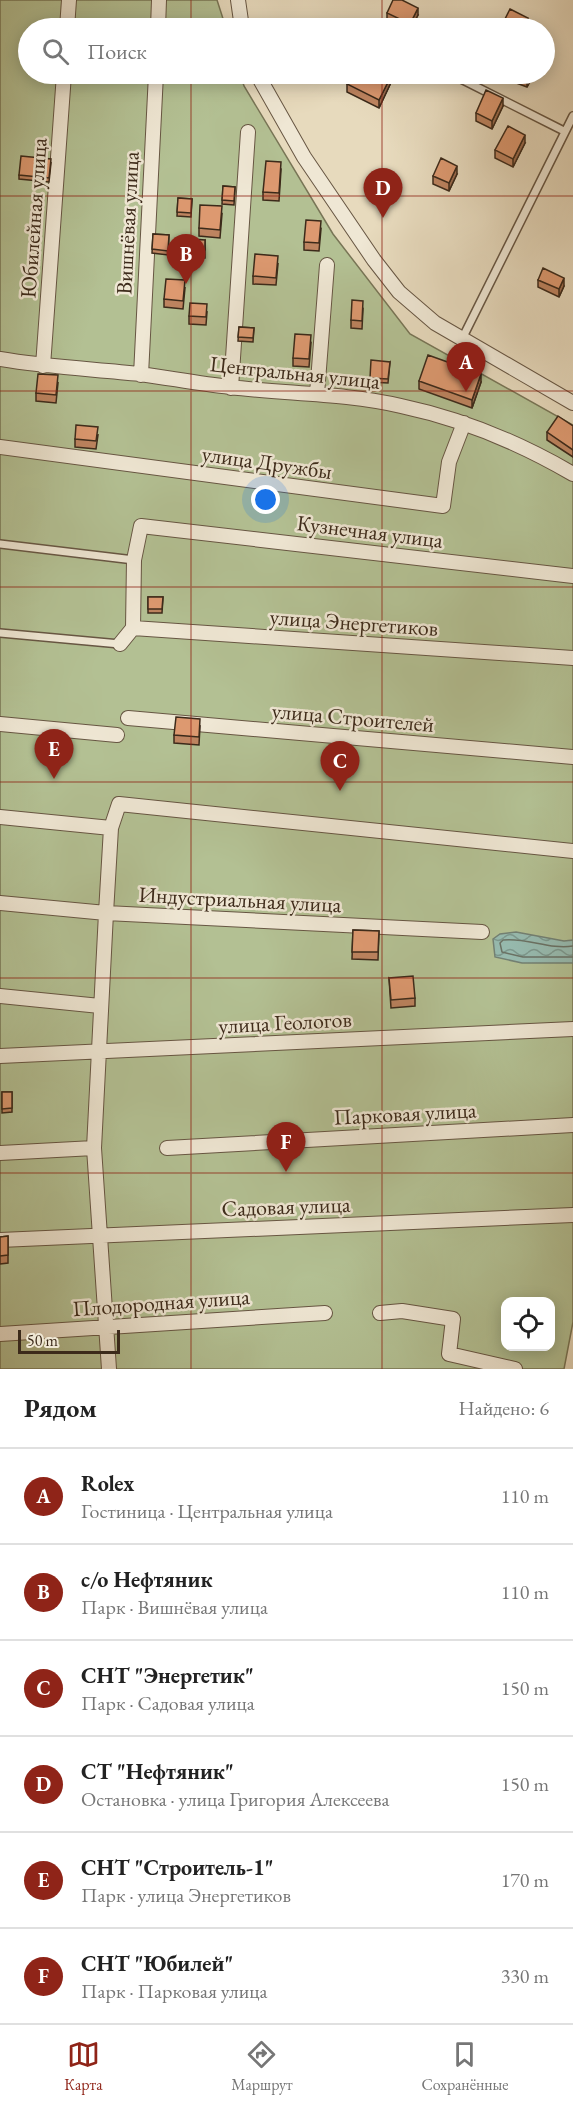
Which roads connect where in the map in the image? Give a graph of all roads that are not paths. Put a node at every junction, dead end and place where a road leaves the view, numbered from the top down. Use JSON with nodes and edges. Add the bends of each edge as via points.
{"nodes":[{"id":1,"x":69,"y":0,"type":"edge"},
{"id":2,"x":159,"y":0,"type":"edge"},
{"id":3,"x":238,"y":0,"type":"edge"},
{"id":4,"x":68,"y":18,"type":"edge"},
{"id":5,"x":158,"y":18,"type":"edge"},
{"id":6,"x":241,"y":18,"type":"edge"},
{"id":7,"x":63,"y":84,"type":"edge"},
{"id":8,"x":156,"y":84,"type":"edge"},
{"id":9,"x":263,"y":84,"type":"edge"},
{"id":10,"x":471,"y":84,"type":"edge"},
{"id":11,"x":573,"y":116,"type":"edge"},
{"id":12,"x":564,"y":131,"type":"junction"},
{"id":13,"x":248,"y":132,"type":"dead end"},
{"id":14,"x":327,"y":265,"type":"dead end"},
{"id":15,"x":462,"y":339,"type":"junction"},
{"id":16,"x":0,"y":359,"type":"edge"},
{"id":17,"x":43,"y":366,"type":"junction"},
{"id":18,"x":141,"y":375,"type":"junction"},
{"id":19,"x":231,"y":388,"type":"junction"},
{"id":20,"x":316,"y":394,"type":"junction"},
{"id":21,"x":573,"y":403,"type":"edge"},
{"id":22,"x":464,"y":423,"type":"junction"},
{"id":23,"x":0,"y":447,"type":"edge"},
{"id":24,"x":573,"y":474,"type":"edge"},
{"id":25,"x":0,"y":544,"type":"edge"},
{"id":26,"x":134,"y":560,"type":"junction"},
{"id":27,"x":573,"y":576,"type":"edge"},
{"id":28,"x":133,"y":628,"type":"junction"},
{"id":29,"x":0,"y":633,"type":"edge"},
{"id":30,"x":120,"y":644,"type":"joint"},
{"id":31,"x":573,"y":658,"type":"edge"},
{"id":32,"x":128,"y":718,"type":"joint"},
{"id":33,"x":0,"y":724,"type":"edge"},
{"id":34,"x":117,"y":735,"type":"joint"},
{"id":35,"x":573,"y":757,"type":"edge"},
{"id":36,"x":0,"y":817,"type":"edge"},
{"id":37,"x":111,"y":828,"type":"junction"},
{"id":38,"x":573,"y":850,"type":"edge"},
{"id":39,"x":0,"y":903,"type":"edge"},
{"id":40,"x":106,"y":913,"type":"junction"},
{"id":41,"x":482,"y":933,"type":"dead end"},
{"id":42,"x":0,"y":996,"type":"edge"},
{"id":43,"x":100,"y":1006,"type":"junction"},
{"id":44,"x":573,"y":1029,"type":"edge"},
{"id":45,"x":98,"y":1049,"type":"junction"},
{"id":46,"x":0,"y":1056,"type":"edge"},
{"id":47,"x":573,"y":1125,"type":"edge"},
{"id":48,"x":94,"y":1148,"type":"junction"},
{"id":49,"x":167,"y":1148,"type":"dead end"},
{"id":50,"x":0,"y":1153,"type":"edge"},
{"id":51,"x":573,"y":1215,"type":"edge"},
{"id":52,"x":101,"y":1235,"type":"junction"},
{"id":53,"x":0,"y":1240,"type":"edge"},
{"id":54,"x":326,"y":1313,"type":"dead end"},
{"id":55,"x":380,"y":1313,"type":"dead end"},
{"id":56,"x":108,"y":1325,"type":"junction"},
{"id":57,"x":0,"y":1334,"type":"edge"},
{"id":58,"x":109,"y":1369,"type":"edge"},
{"id":59,"x":515,"y":1369,"type":"edge"}],
"edges":[{"from":1,"to":4,"type":"street"},
{"from":2,"to":5,"type":"street"},
{"from":3,"to":6,"type":"street"},
{"from":7,"to":17,"type":"street","name":"Юбилейная улица"},
{"from":8,"to":18,"type":"street","name":"Вишнёвая улица"},
{"from":9,"to":15,"type":"street","via":[[304,157],[399,292]]},
{"from":10,"to":12,"type":"lane"},
{"from":11,"to":12,"type":"lane"},
{"from":12,"to":15,"type":"lane"},
{"from":13,"to":19,"type":"street"},
{"from":14,"to":20,"type":"street"},
{"from":15,"to":21,"type":"street"},
{"from":16,"to":17,"type":"street","name":"Центральная улица"},
{"from":17,"to":18,"type":"street","name":"Центральная улица"},
{"from":18,"to":19,"type":"street","name":"Центральная улица"},
{"from":19,"to":20,"type":"street","name":"Центральная улица"},
{"from":20,"to":22,"type":"street","name":"Центральная улица","via":[[400,405]]},
{"from":22,"to":23,"type":"street","name":"улица Дружбы","via":[[449,462],[443,506]]},
{"from":22,"to":24,"type":"street","name":"Центральная улица","via":[[535,452]]},
{"from":25,"to":26,"type":"lane"},
{"from":26,"to":27,"type":"street","name":"Кузнечная улица","via":[[141,526]]},
{"from":26,"to":28,"type":"street","name":"Кузнечная улица"},
{"from":28,"to":30,"type":"street"},
{"from":28,"to":31,"type":"street","name":"улица Энергетиков"},
{"from":29,"to":30,"type":"lane"},
{"from":32,"to":34,"type":"lane"},
{"from":32,"to":35,"type":"street","name":"улица Строителей"},
{"from":33,"to":34,"type":"street"},
{"from":36,"to":37,"type":"street"},
{"from":37,"to":38,"type":"street","name":"Индустриальная улица","via":[[119,804]]},
{"from":37,"to":40,"type":"street","name":"Индустриальная улица"},
{"from":39,"to":40,"type":"street"},
{"from":40,"to":41,"type":"street","name":"Индустриальная улица"},
{"from":40,"to":43,"type":"street"},
{"from":42,"to":43,"type":"street"},
{"from":43,"to":45,"type":"street"},
{"from":44,"to":45,"type":"street","name":"улица Геологов"},
{"from":45,"to":46,"type":"street","name":"улица Геологов"},
{"from":45,"to":48,"type":"street"},
{"from":47,"to":49,"type":"street","name":"Парковая улица"},
{"from":48,"to":50,"type":"street"},
{"from":48,"to":52,"type":"street"},
{"from":51,"to":52,"type":"street","name":"Садовая улица"},
{"from":52,"to":53,"type":"street","name":"Садовая улица"},
{"from":52,"to":56,"type":"street"},
{"from":54,"to":56,"type":"street","name":"Плодородная улица"},
{"from":55,"to":59,"type":"street","via":[[402,1311],[453,1319],[449,1354]]},
{"from":56,"to":57,"type":"street","name":"Плодородная улица"},
{"from":56,"to":58,"type":"street"}]}
